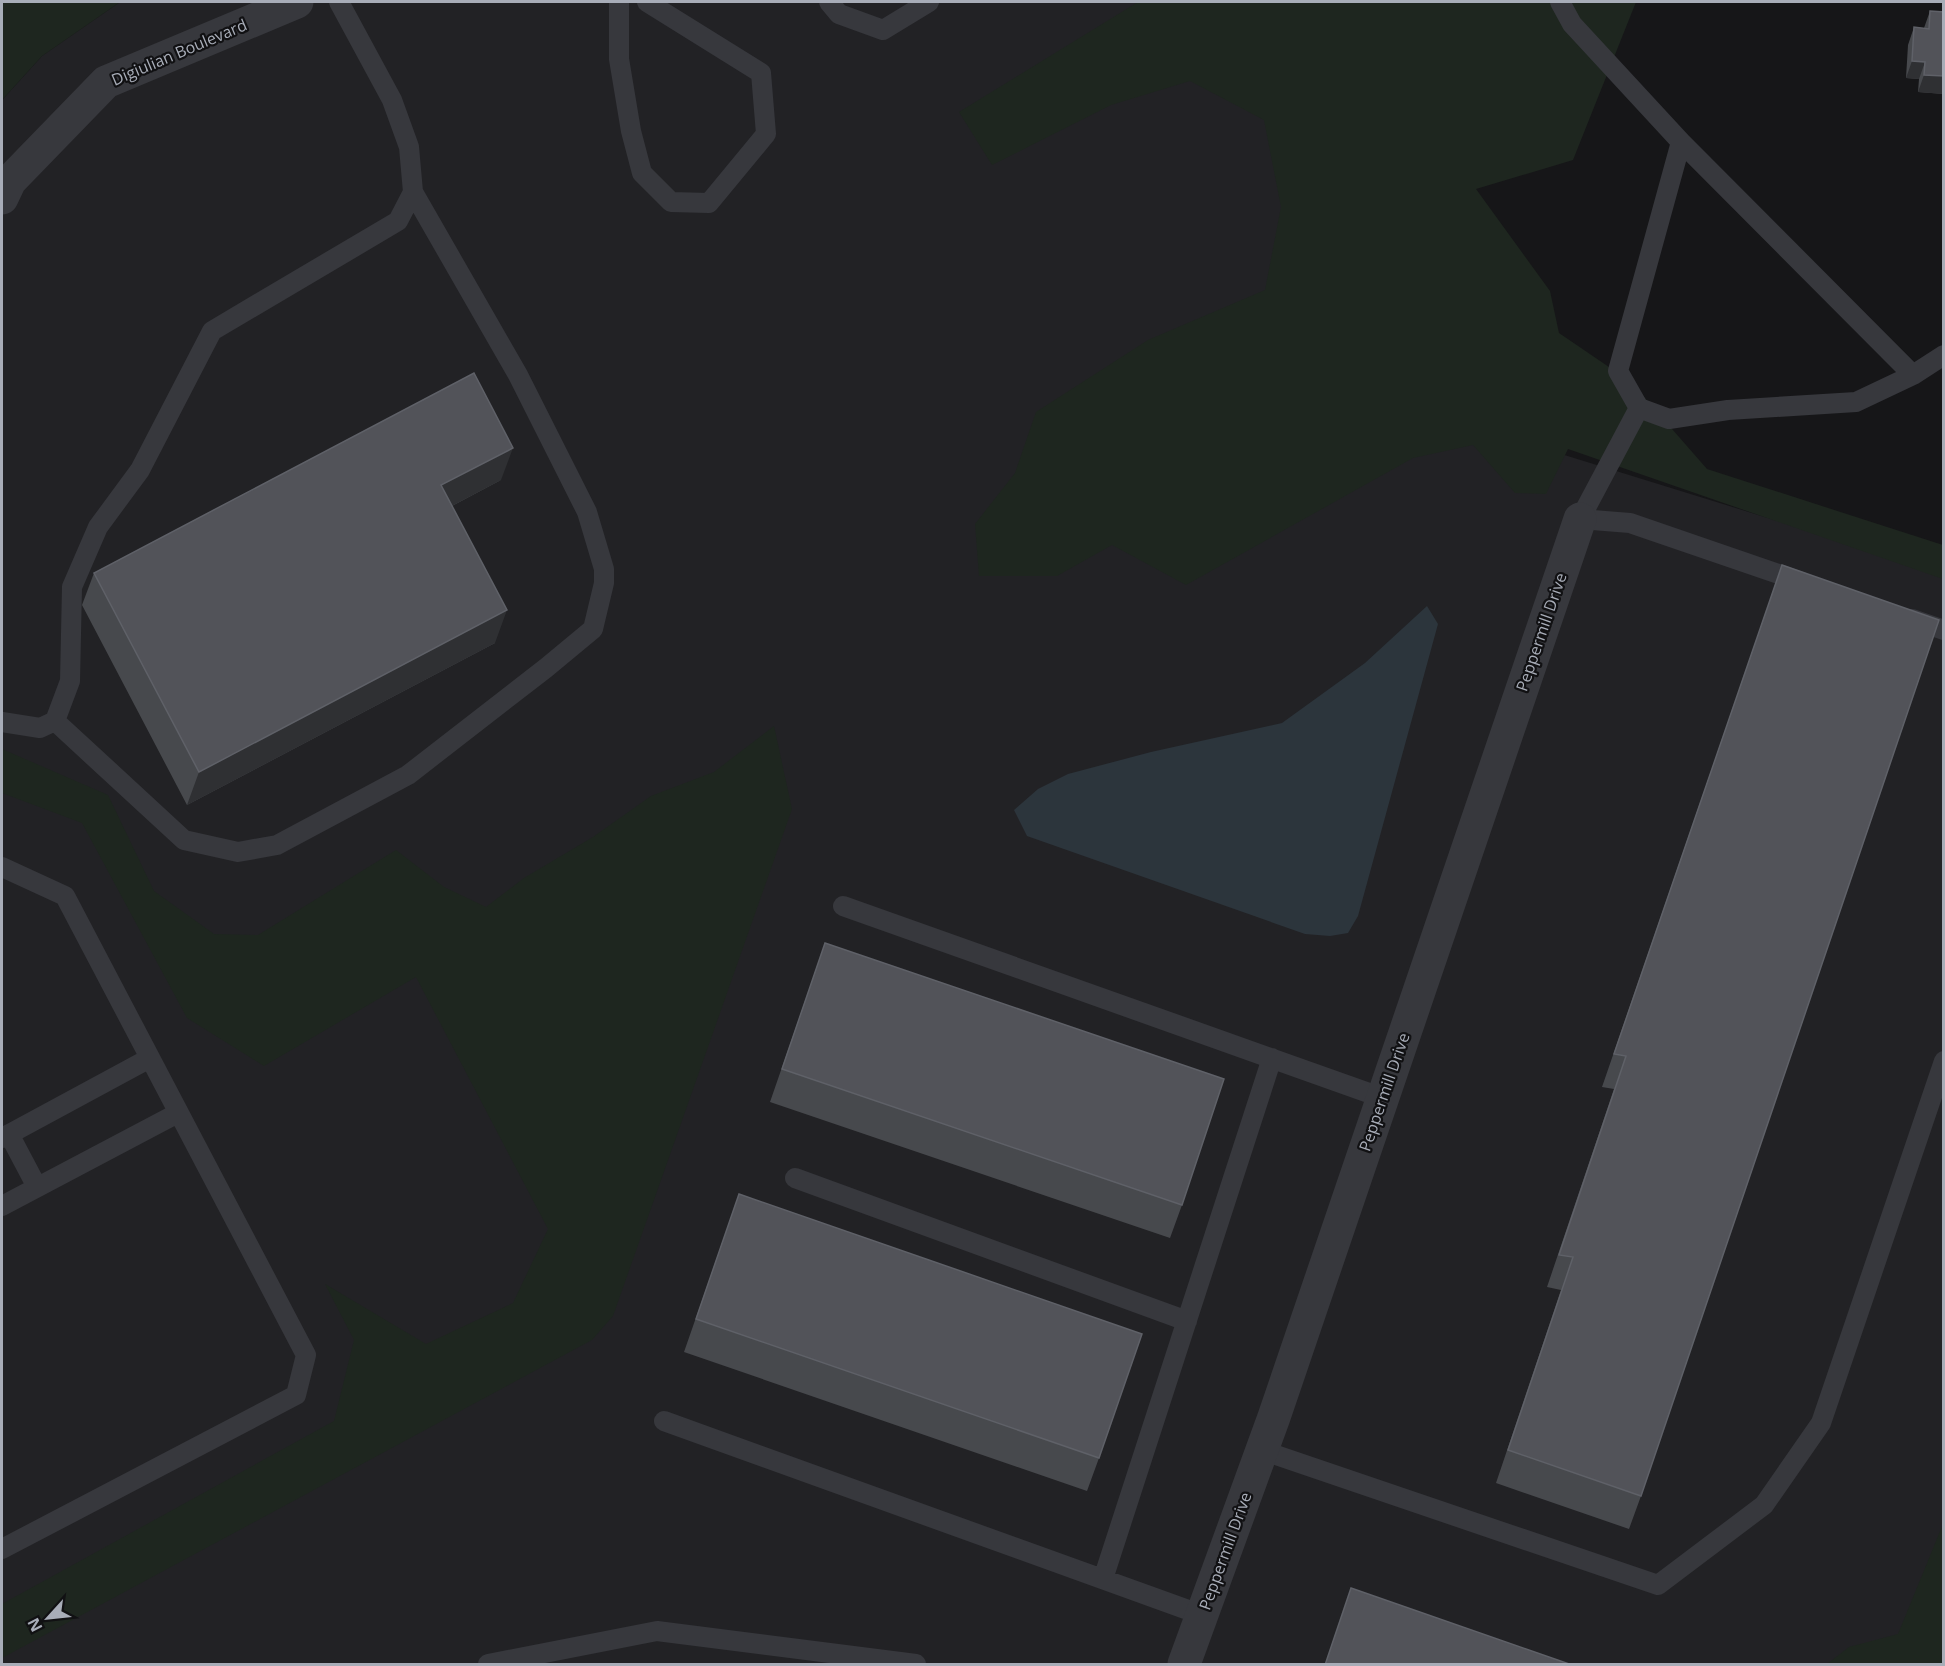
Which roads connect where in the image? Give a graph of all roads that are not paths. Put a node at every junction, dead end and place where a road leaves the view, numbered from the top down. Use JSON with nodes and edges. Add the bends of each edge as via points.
{"nodes":[{"id":1,"x":297,"y":2,"type":"edge"},
{"id":2,"x":339,"y":2,"type":"edge"},
{"id":3,"x":619,"y":2,"type":"edge"},
{"id":4,"x":647,"y":2,"type":"edge"},
{"id":5,"x":828,"y":2,"type":"edge"},
{"id":6,"x":929,"y":2,"type":"edge"},
{"id":7,"x":1560,"y":2,"type":"edge"},
{"id":8,"x":1681,"y":142,"type":"junction"},
{"id":9,"x":413,"y":192,"type":"junction"},
{"id":10,"x":2,"y":198,"type":"edge"},
{"id":11,"x":1944,"y":355,"type":"edge"},
{"id":12,"x":1913,"y":375,"type":"junction"},
{"id":13,"x":1639,"y":408,"type":"junction"},
{"id":14,"x":1580,"y":519,"type":"junction"},
{"id":15,"x":1821,"y":588,"type":"edge"},
{"id":16,"x":1899,"y":615,"type":"edge"},
{"id":17,"x":1944,"y":630,"type":"edge"},
{"id":18,"x":55,"y":721,"type":"junction"},
{"id":19,"x":2,"y":722,"type":"edge"},
{"id":20,"x":2,"y":867,"type":"edge"},
{"id":21,"x":843,"y":906,"type":"dead end"},
{"id":22,"x":150,"y":1058,"type":"junction"},
{"id":23,"x":1272,"y":1058,"type":"junction"},
{"id":24,"x":1944,"y":1061,"type":"edge"},
{"id":25,"x":1383,"y":1098,"type":"junction"},
{"id":26,"x":178,"y":1113,"type":"junction"},
{"id":27,"x":5,"y":1136,"type":"edge"},
{"id":28,"x":795,"y":1178,"type":"dead end"},
{"id":29,"x":37,"y":1187,"type":"junction"},
{"id":30,"x":2,"y":1206,"type":"edge"},
{"id":31,"x":1186,"y":1321,"type":"junction"},
{"id":32,"x":664,"y":1421,"type":"dead end"},
{"id":33,"x":1261,"y":1450,"type":"junction"},
{"id":34,"x":3,"y":1544,"type":"edge"},
{"id":35,"x":1103,"y":1579,"type":"junction"},
{"id":36,"x":1202,"y":1615,"type":"junction"},
{"id":37,"x":488,"y":1665,"type":"edge"},
{"id":38,"x":916,"y":1665,"type":"edge"},
{"id":39,"x":1184,"y":1665,"type":"edge"}],
"edges":[{"from":1,"to":10,"type":"street","name":"Digiulian Boulevard","via":[[106,82],[10,181]]},
{"from":2,"to":9,"type":"lane","via":[[392,100],[409,147]]},
{"from":3,"to":4,"type":"lane","via":[[619,59],[642,173],[671,202],[709,203],[766,134],[761,73]]},
{"from":5,"to":6,"type":"lane","via":[[839,14],[883,30]]},
{"from":7,"to":8,"type":"lane","via":[[1572,24]]},
{"from":8,"to":12,"type":"lane"},
{"from":8,"to":13,"type":"lane","via":[[1618,371]]},
{"from":9,"to":18,"type":"lane","via":[[398,220],[212,331],[140,470],[98,528],[72,587],[70,681]]},
{"from":9,"to":18,"type":"lane","via":[[518,375],[587,512],[604,569],[593,629],[408,774],[277,845],[238,852],[184,840]]},
{"from":11,"to":12,"type":"lane"},
{"from":12,"to":13,"type":"lane","via":[[1856,402],[1669,418]]},
{"from":13,"to":14,"type":"lane"},
{"from":14,"to":15,"type":"lane","via":[[1630,523]]},
{"from":14,"to":25,"type":"street","name":"Peppermill Drive"},
{"from":16,"to":17,"type":"lane"},
{"from":18,"to":19,"type":"lane","via":[[40,728]]},
{"from":20,"to":22,"type":"lane","via":[[65,896]]},
{"from":21,"to":23,"type":"lane"},
{"from":22,"to":26,"type":"lane"},
{"from":22,"to":27,"type":"lane"},
{"from":23,"to":25,"type":"lane"},
{"from":23,"to":31,"type":"lane"},
{"from":24,"to":33,"type":"lane","via":[[1821,1423],[1764,1505],[1658,1585]]},
{"from":25,"to":33,"type":"street","name":"Peppermill Drive"},
{"from":26,"to":29,"type":"lane"},
{"from":26,"to":34,"type":"lane","via":[[306,1355],[296,1395]]},
{"from":27,"to":29,"type":"lane"},
{"from":28,"to":31,"type":"lane"},
{"from":29,"to":30,"type":"lane"},
{"from":31,"to":35,"type":"lane"},
{"from":32,"to":35,"type":"lane"},
{"from":33,"to":36,"type":"street","name":"Peppermill Drive"},
{"from":35,"to":36,"type":"lane"},
{"from":36,"to":39,"type":"street","name":"Peppermill Drive"},
{"from":37,"to":38,"type":"lane","via":[[657,1631]]}]}
